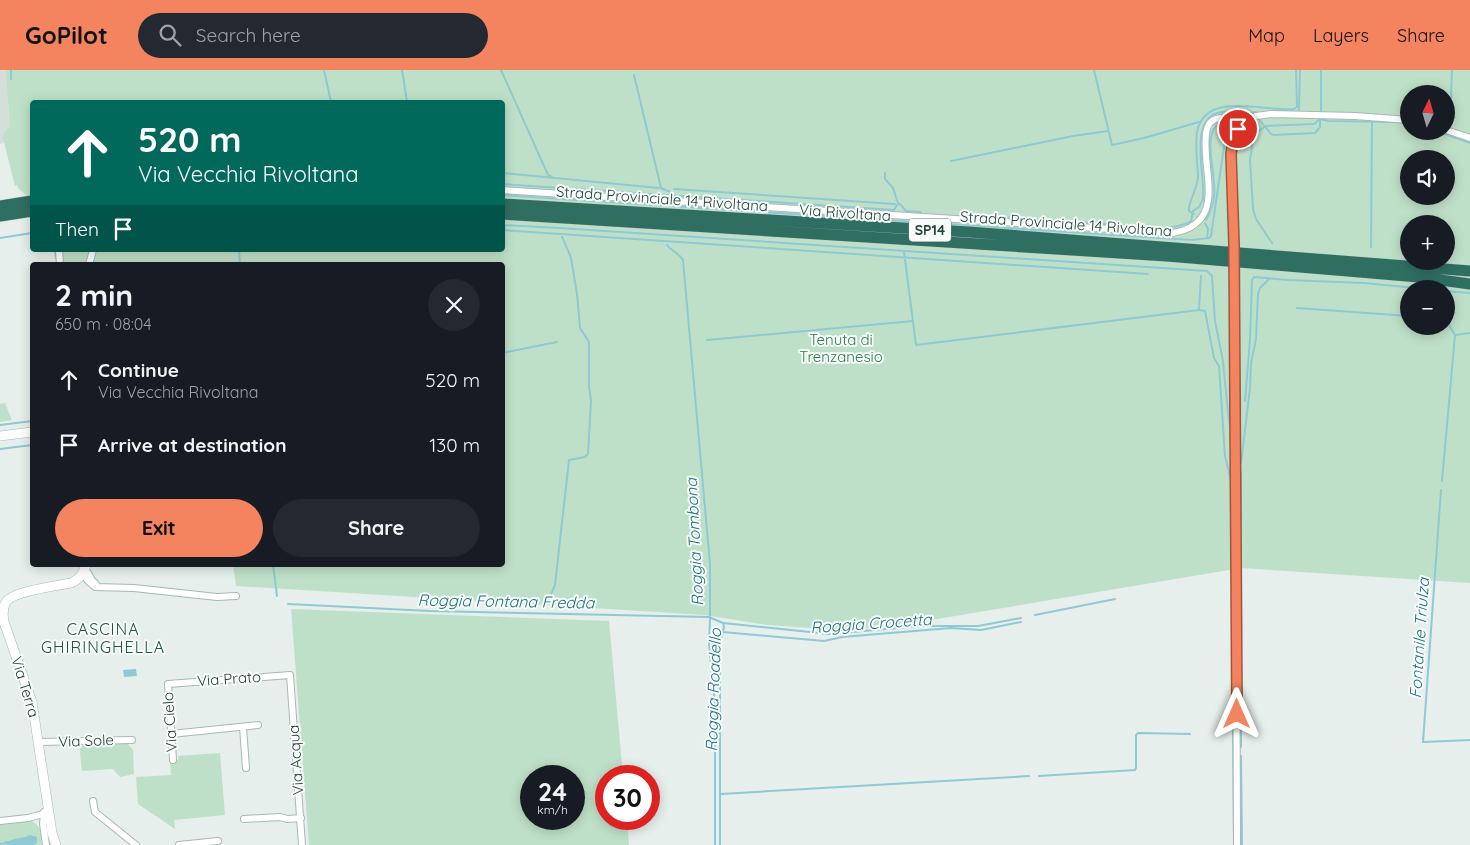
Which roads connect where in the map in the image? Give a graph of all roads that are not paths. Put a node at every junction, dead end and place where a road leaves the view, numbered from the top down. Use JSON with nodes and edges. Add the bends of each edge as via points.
{"nodes":[{"id":1,"x":1400,"y":119,"type":"edge"},
{"id":2,"x":1242,"y":124,"type":"junction"},
{"id":3,"x":1455,"y":133,"type":"edge"},
{"id":4,"x":1470,"y":138,"type":"edge"},
{"id":5,"x":505,"y":190,"type":"edge"},
{"id":6,"x":30,"y":201,"type":"edge"},
{"id":7,"x":505,"y":204,"type":"edge"},
{"id":8,"x":0,"y":205,"type":"edge"},
{"id":9,"x":30,"y":211,"type":"edge"},
{"id":10,"x":505,"y":214,"type":"edge"},
{"id":11,"x":0,"y":216,"type":"edge"},
{"id":12,"x":30,"y":219,"type":"edge"},
{"id":13,"x":0,"y":224,"type":"edge"},
{"id":14,"x":1470,"y":266,"type":"edge"},
{"id":15,"x":1357,"y":267,"type":"junction"},
{"id":16,"x":1470,"y":271,"type":"edge"},
{"id":17,"x":1428,"y":273,"type":"junction"},
{"id":18,"x":1470,"y":282,"type":"edge"},
{"id":19,"x":30,"y":432,"type":"edge"},
{"id":20,"x":0,"y":436,"type":"edge"},
{"id":21,"x":85,"y":569,"type":"edge"},
{"id":22,"x":236,"y":596,"type":"dead end"},
{"id":23,"x":2,"y":623,"type":"edge"},
{"id":24,"x":290,"y":675,"type":"joint"},
{"id":25,"x":168,"y":684,"type":"joint"},
{"id":26,"x":258,"y":725,"type":"dead end"},
{"id":27,"x":243,"y":727,"type":"junction"},
{"id":28,"x":171,"y":734,"type":"junction"},
{"id":29,"x":132,"y":740,"type":"dead end"},
{"id":30,"x":39,"y":742,"type":"junction"},
{"id":31,"x":173,"y":760,"type":"dead end"},
{"id":32,"x":246,"y":768,"type":"dead end"},
{"id":33,"x":94,"y":801,"type":"dead end"},
{"id":34,"x":45,"y":811,"type":"junction"},
{"id":35,"x":28,"y":818,"type":"junction"},
{"id":36,"x":301,"y":818,"type":"junction"},
{"id":37,"x":244,"y":819,"type":"dead end"},
{"id":38,"x":0,"y":821,"type":"edge"},
{"id":39,"x":43,"y":824,"type":"junction"},
{"id":40,"x":218,"y":841,"type":"dead end"},
{"id":41,"x":46,"y":845,"type":"edge"},
{"id":42,"x":56,"y":845,"type":"edge"},
{"id":43,"x":136,"y":845,"type":"edge"},
{"id":44,"x":179,"y":845,"type":"edge"},
{"id":45,"x":302,"y":845,"type":"edge"},
{"id":46,"x":1237,"y":845,"type":"edge"}],
"edges":[{"from":1,"to":2,"type":"street","via":[[1271,114],[1256,116]]},
{"from":2,"to":5,"type":"street","name":"Via Rivoltana","via":[[1224,117],[1208,128],[1208,205],[1200,220],[1174,233]]},
{"from":2,"to":46,"type":"street","bridge":true,"via":[[1231,149],[1235,269]]},
{"from":3,"to":4,"type":"street"},
{"from":6,"to":8,"type":"highway"},
{"from":7,"to":15,"type":"highway","name":"Strada Provinciale 14 Rivoltana","number":"SP14","via":[[969,232]]},
{"from":9,"to":11,"type":"highway"},
{"from":10,"to":15,"type":"highway","name":"Strada Provinciale 14 Rivoltana","number":"SP14"},
{"from":12,"to":13,"type":"highway"},
{"from":14,"to":17,"type":"highway"},
{"from":15,"to":17,"type":"highway"},
{"from":16,"to":17,"type":"highway"},
{"from":17,"to":18,"type":"highway"},
{"from":19,"to":20,"type":"street"},
{"from":21,"to":22,"type":"street","via":[[91,585],[99,587]]},
{"from":21,"to":23,"type":"street","name":"Via Terra","via":[[79,579],[71,583],[9,598],[3,608]]},
{"from":23,"to":30,"type":"street","name":"Via Terra","via":[[30,693]]},
{"from":24,"to":25,"type":"street","name":"Via Prato"},
{"from":24,"to":36,"type":"street","name":"Via Acqua"},
{"from":25,"to":28,"type":"street","name":"Via Cielo"},
{"from":26,"to":27,"type":"street"},
{"from":27,"to":28,"type":"street"},
{"from":27,"to":32,"type":"street"},
{"from":28,"to":31,"type":"street","name":"Via Cielo"},
{"from":29,"to":30,"type":"street","name":"Via Sole"},
{"from":30,"to":34,"type":"street","name":"Via Terra"},
{"from":33,"to":43,"type":"street","via":[[95,812]]},
{"from":34,"to":35,"type":"street"},
{"from":34,"to":39,"type":"street","name":"Via Terra"},
{"from":34,"to":42,"type":"street","name":"Via Terra"},
{"from":35,"to":38,"type":"street"},
{"from":35,"to":39,"type":"street"},
{"from":36,"to":37,"type":"street"},
{"from":36,"to":45,"type":"street","name":"Via Acqua"},
{"from":39,"to":41,"type":"street","name":"Via Terra"},
{"from":40,"to":44,"type":"street"}]}
